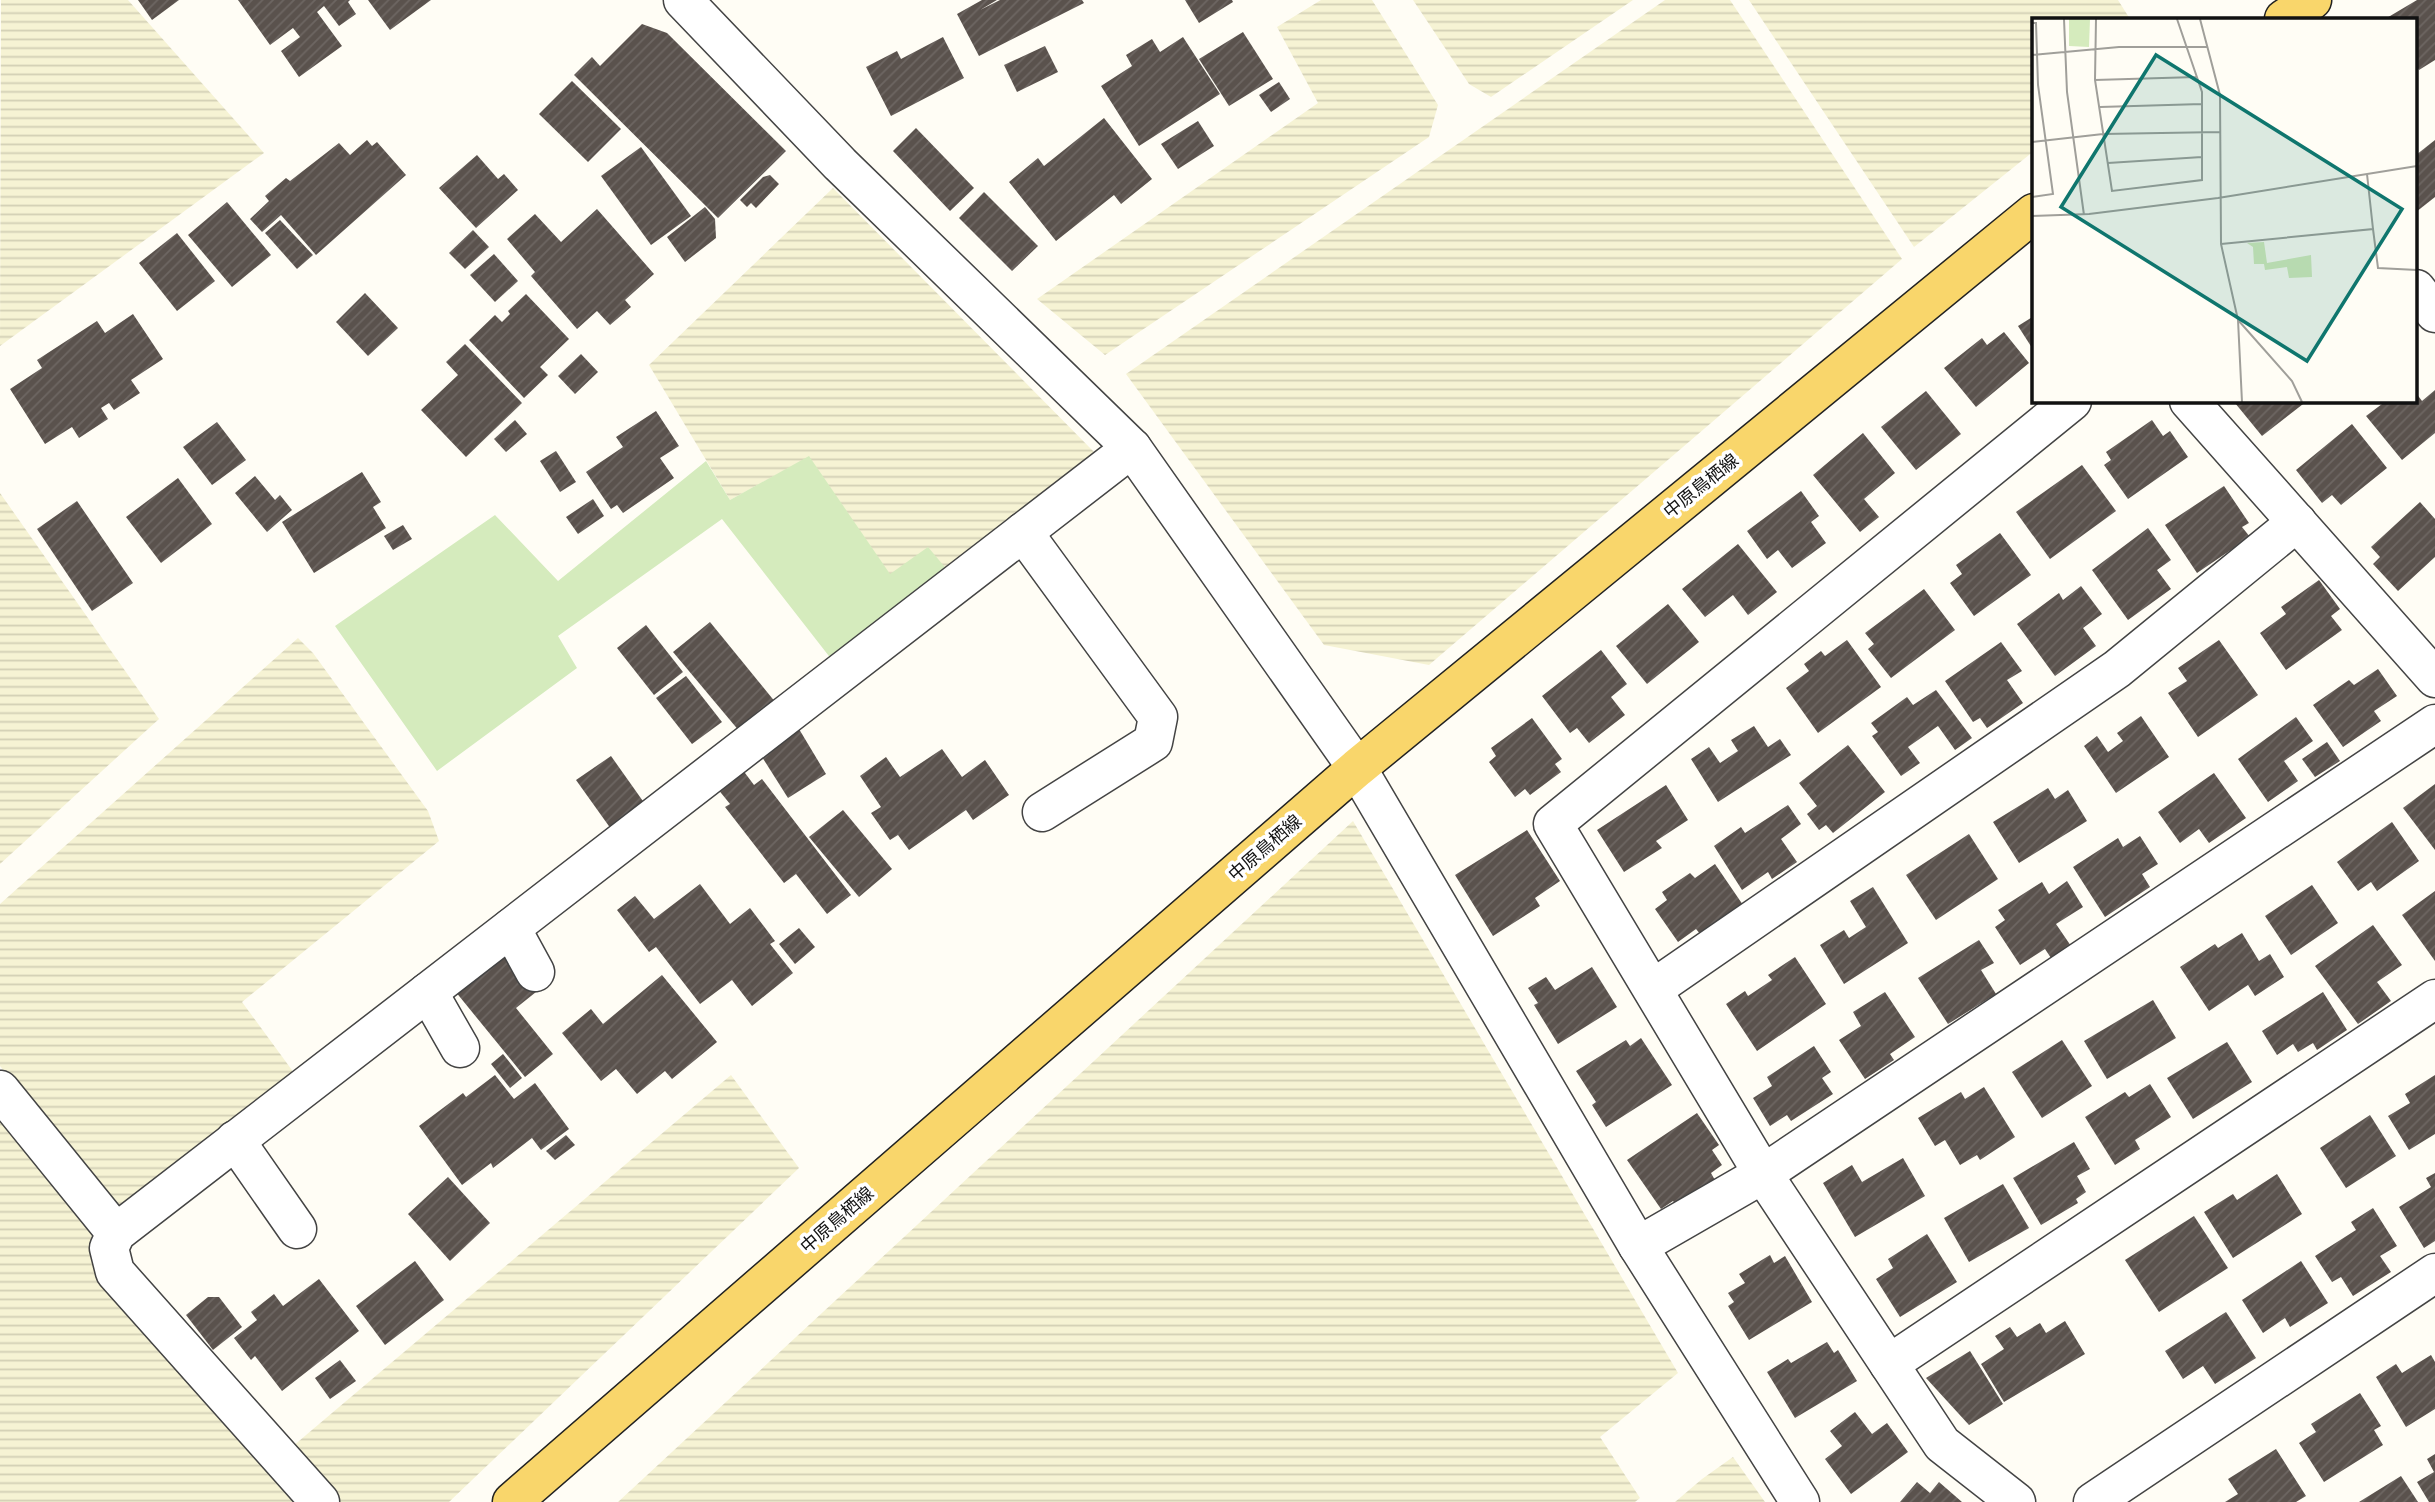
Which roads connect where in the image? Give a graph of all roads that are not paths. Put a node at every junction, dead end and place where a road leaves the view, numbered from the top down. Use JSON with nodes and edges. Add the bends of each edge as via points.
{"nodes":[{"id":1,"x":682,"y":0,"type":"edge"},
{"id":2,"x":2312,"y":0,"type":"edge"},
{"id":3,"x":2285,"y":18,"type":"edge"},
{"id":4,"x":2032,"y":214,"type":"edge"},
{"id":5,"x":2418,"y":292,"type":"edge"},
{"id":6,"x":2435,"y":313,"type":"edge"},
{"id":7,"x":2071,"y":402,"type":"edge"},
{"id":8,"x":2190,"y":402,"type":"edge"},
{"id":9,"x":1132,"y":448,"type":"junction"},
{"id":10,"x":2297,"y":522,"type":"junction"},
{"id":11,"x":1023,"y":532,"type":"junction"},
{"id":12,"x":2435,"y":678,"type":"edge"},
{"id":13,"x":2435,"y":724,"type":"edge"},
{"id":14,"x":1357,"y":768,"type":"junction"},
{"id":15,"x":1042,"y":812,"type":"dead end"},
{"id":16,"x":511,"y":928,"type":"junction"},
{"id":17,"x":535,"y":972,"type":"dead end"},
{"id":18,"x":1653,"y":989,"type":"junction"},
{"id":19,"x":428,"y":992,"type":"junction"},
{"id":20,"x":2435,"y":999,"type":"edge"},
{"id":21,"x":460,"y":1048,"type":"dead end"},
{"id":22,"x":0,"y":1090,"type":"edge"},
{"id":23,"x":235,"y":1140,"type":"junction"},
{"id":24,"x":1763,"y":1174,"type":"junction"},
{"id":25,"x":297,"y":1229,"type":"dead end"},
{"id":26,"x":116,"y":1233,"type":"junction"},
{"id":27,"x":1638,"y":1246,"type":"junction"},
{"id":28,"x":2435,"y":1273,"type":"edge"},
{"id":29,"x":1889,"y":1364,"type":"junction"},
{"id":30,"x":320,"y":1502,"type":"edge"},
{"id":31,"x":512,"y":1502,"type":"edge"},
{"id":32,"x":1800,"y":1502,"type":"edge"},
{"id":33,"x":2016,"y":1502,"type":"edge"},
{"id":34,"x":2093,"y":1502,"type":"edge"}],
"edges":[{"from":1,"to":9,"type":"street","via":[[840,164]]},
{"from":2,"to":3,"type":"main road"},
{"from":4,"to":14,"type":"main road","name":"中原鳥栖線"},
{"from":5,"to":6,"type":"street"},
{"from":7,"to":18,"type":"street","via":[[1553,824]]},
{"from":8,"to":10,"type":"street"},
{"from":9,"to":11,"type":"street"},
{"from":9,"to":14,"type":"street"},
{"from":10,"to":12,"type":"street"},
{"from":10,"to":18,"type":"street","via":[[2117,669]]},
{"from":11,"to":15,"type":"street","via":[[1158,717],[1153,742]]},
{"from":11,"to":16,"type":"street"},
{"from":13,"to":24,"type":"street"},
{"from":14,"to":27,"type":"street"},
{"from":14,"to":31,"type":"main road","name":"中原鳥栖線"},
{"from":16,"to":17,"type":"street"},
{"from":16,"to":19,"type":"street"},
{"from":18,"to":24,"type":"street"},
{"from":19,"to":21,"type":"street"},
{"from":19,"to":23,"type":"street"},
{"from":20,"to":29,"type":"street"},
{"from":22,"to":26,"type":"street"},
{"from":23,"to":25,"type":"street"},
{"from":23,"to":26,"type":"street"},
{"from":24,"to":27,"type":"street"},
{"from":24,"to":29,"type":"street"},
{"from":26,"to":30,"type":"street","via":[[109,1248],[115,1272]]},
{"from":27,"to":32,"type":"street"},
{"from":28,"to":34,"type":"street"},
{"from":29,"to":33,"type":"street","via":[[1942,1444]]}]}
